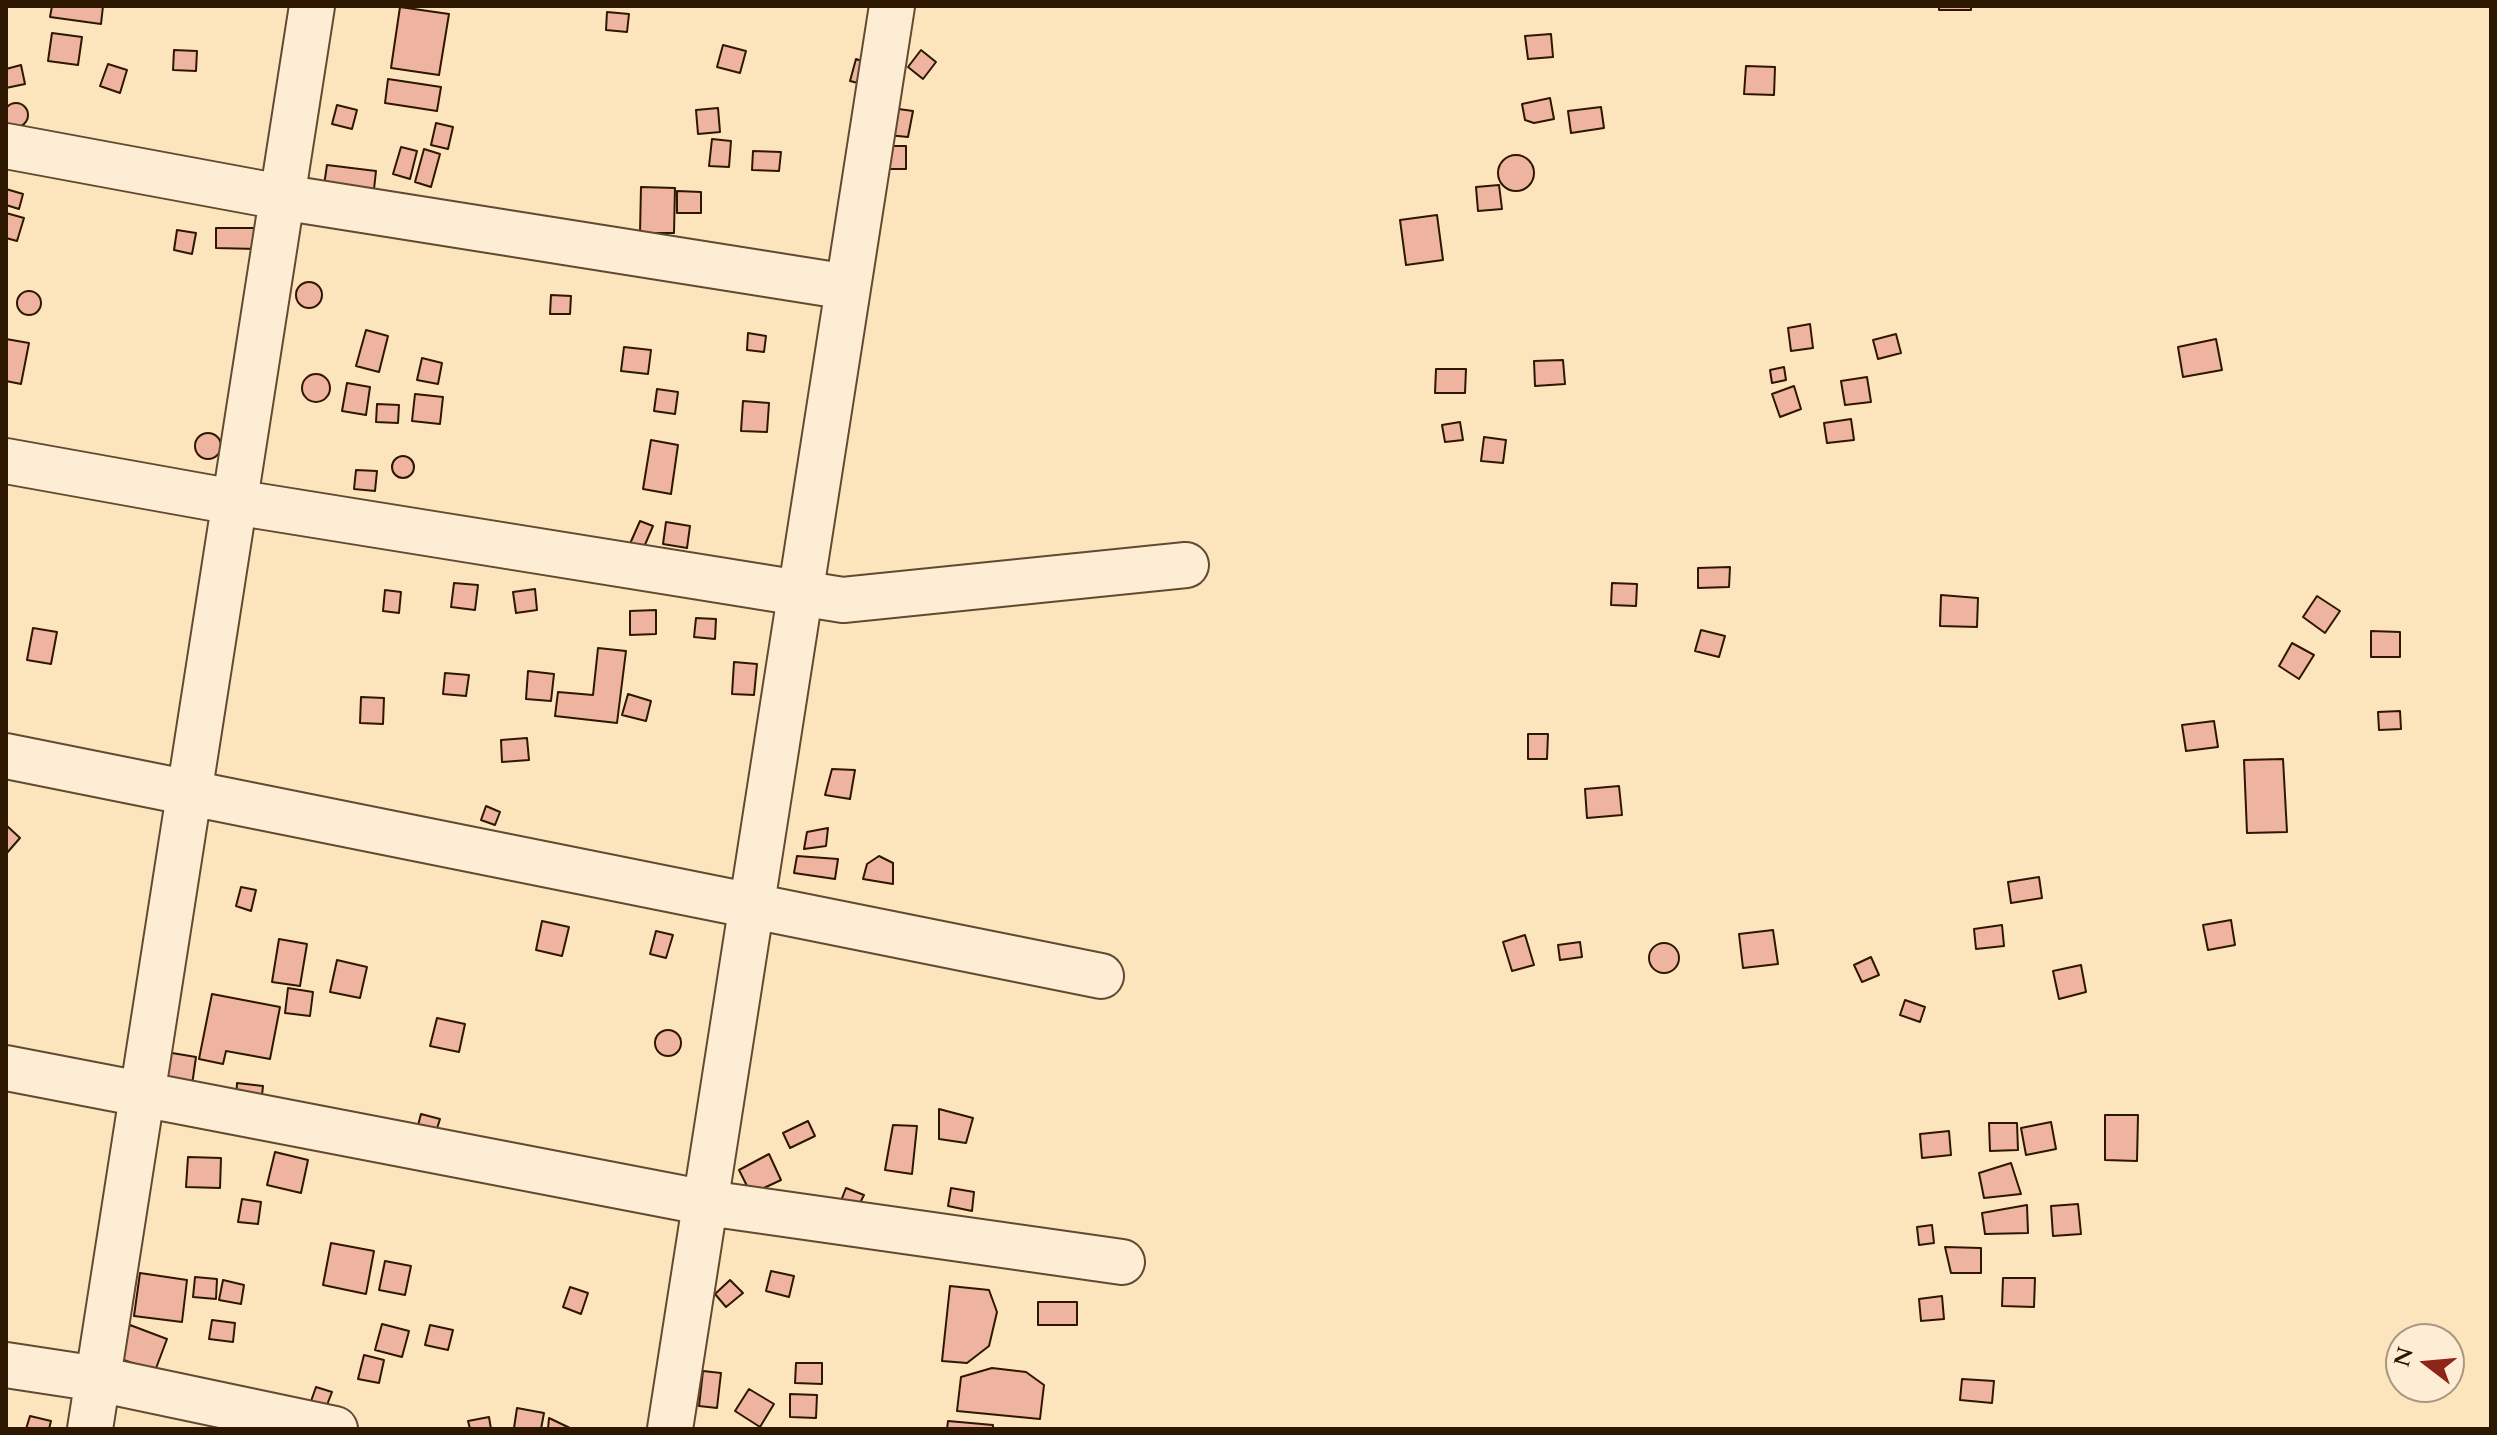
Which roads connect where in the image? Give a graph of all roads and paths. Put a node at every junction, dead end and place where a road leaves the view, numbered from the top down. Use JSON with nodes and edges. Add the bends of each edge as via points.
{"nodes":[{"id":1,"x":312,"y":6,"type":"edge"},
{"id":2,"x":892,"y":6,"type":"edge"},
{"id":3,"x":6,"y":146,"type":"edge"},
{"id":4,"x":281,"y":197,"type":"junction"},
{"id":5,"x":848,"y":287,"type":"junction"},
{"id":6,"x":6,"y":461,"type":"edge"},
{"id":7,"x":234,"y":502,"type":"junction"},
{"id":8,"x":1186,"y":565,"type":"dead end"},
{"id":9,"x":799,"y":595,"type":"junction"},
{"id":10,"x":6,"y":756,"type":"edge"},
{"id":11,"x":190,"y":790,"type":"junction"},
{"id":12,"x":750,"y":907,"type":"junction"},
{"id":13,"x":1101,"y":976,"type":"dead end"},
{"id":14,"x":6,"y":1068,"type":"edge"},
{"id":15,"x":143,"y":1093,"type":"junction"},
{"id":16,"x":707,"y":1203,"type":"junction"},
{"id":17,"x":1122,"y":1262,"type":"dead end"},
{"id":18,"x":6,"y":1365,"type":"edge"},
{"id":19,"x":98,"y":1379,"type":"junction"},
{"id":20,"x":90,"y":1429,"type":"edge"},
{"id":21,"x":335,"y":1429,"type":"edge"},
{"id":22,"x":670,"y":1429,"type":"edge"}],
"edges":[{"from":1,"to":4,"type":"street"},
{"from":2,"to":5,"type":"street"},
{"from":3,"to":4,"type":"street"},
{"from":4,"to":5,"type":"street"},
{"from":4,"to":7,"type":"street"},
{"from":5,"to":9,"type":"street"},
{"from":6,"to":7,"type":"street"},
{"from":7,"to":9,"type":"street"},
{"from":7,"to":11,"type":"street"},
{"from":8,"to":9,"type":"street","via":[[843,600]]},
{"from":9,"to":12,"type":"street"},
{"from":10,"to":11,"type":"street"},
{"from":11,"to":12,"type":"street"},
{"from":11,"to":15,"type":"street"},
{"from":12,"to":13,"type":"street"},
{"from":12,"to":16,"type":"street"},
{"from":14,"to":15,"type":"street"},
{"from":15,"to":16,"type":"street"},
{"from":15,"to":19,"type":"street"},
{"from":16,"to":17,"type":"street"},
{"from":16,"to":22,"type":"street"},
{"from":18,"to":19,"type":"street"},
{"from":19,"to":20,"type":"street"},
{"from":19,"to":21,"type":"street"}]}
